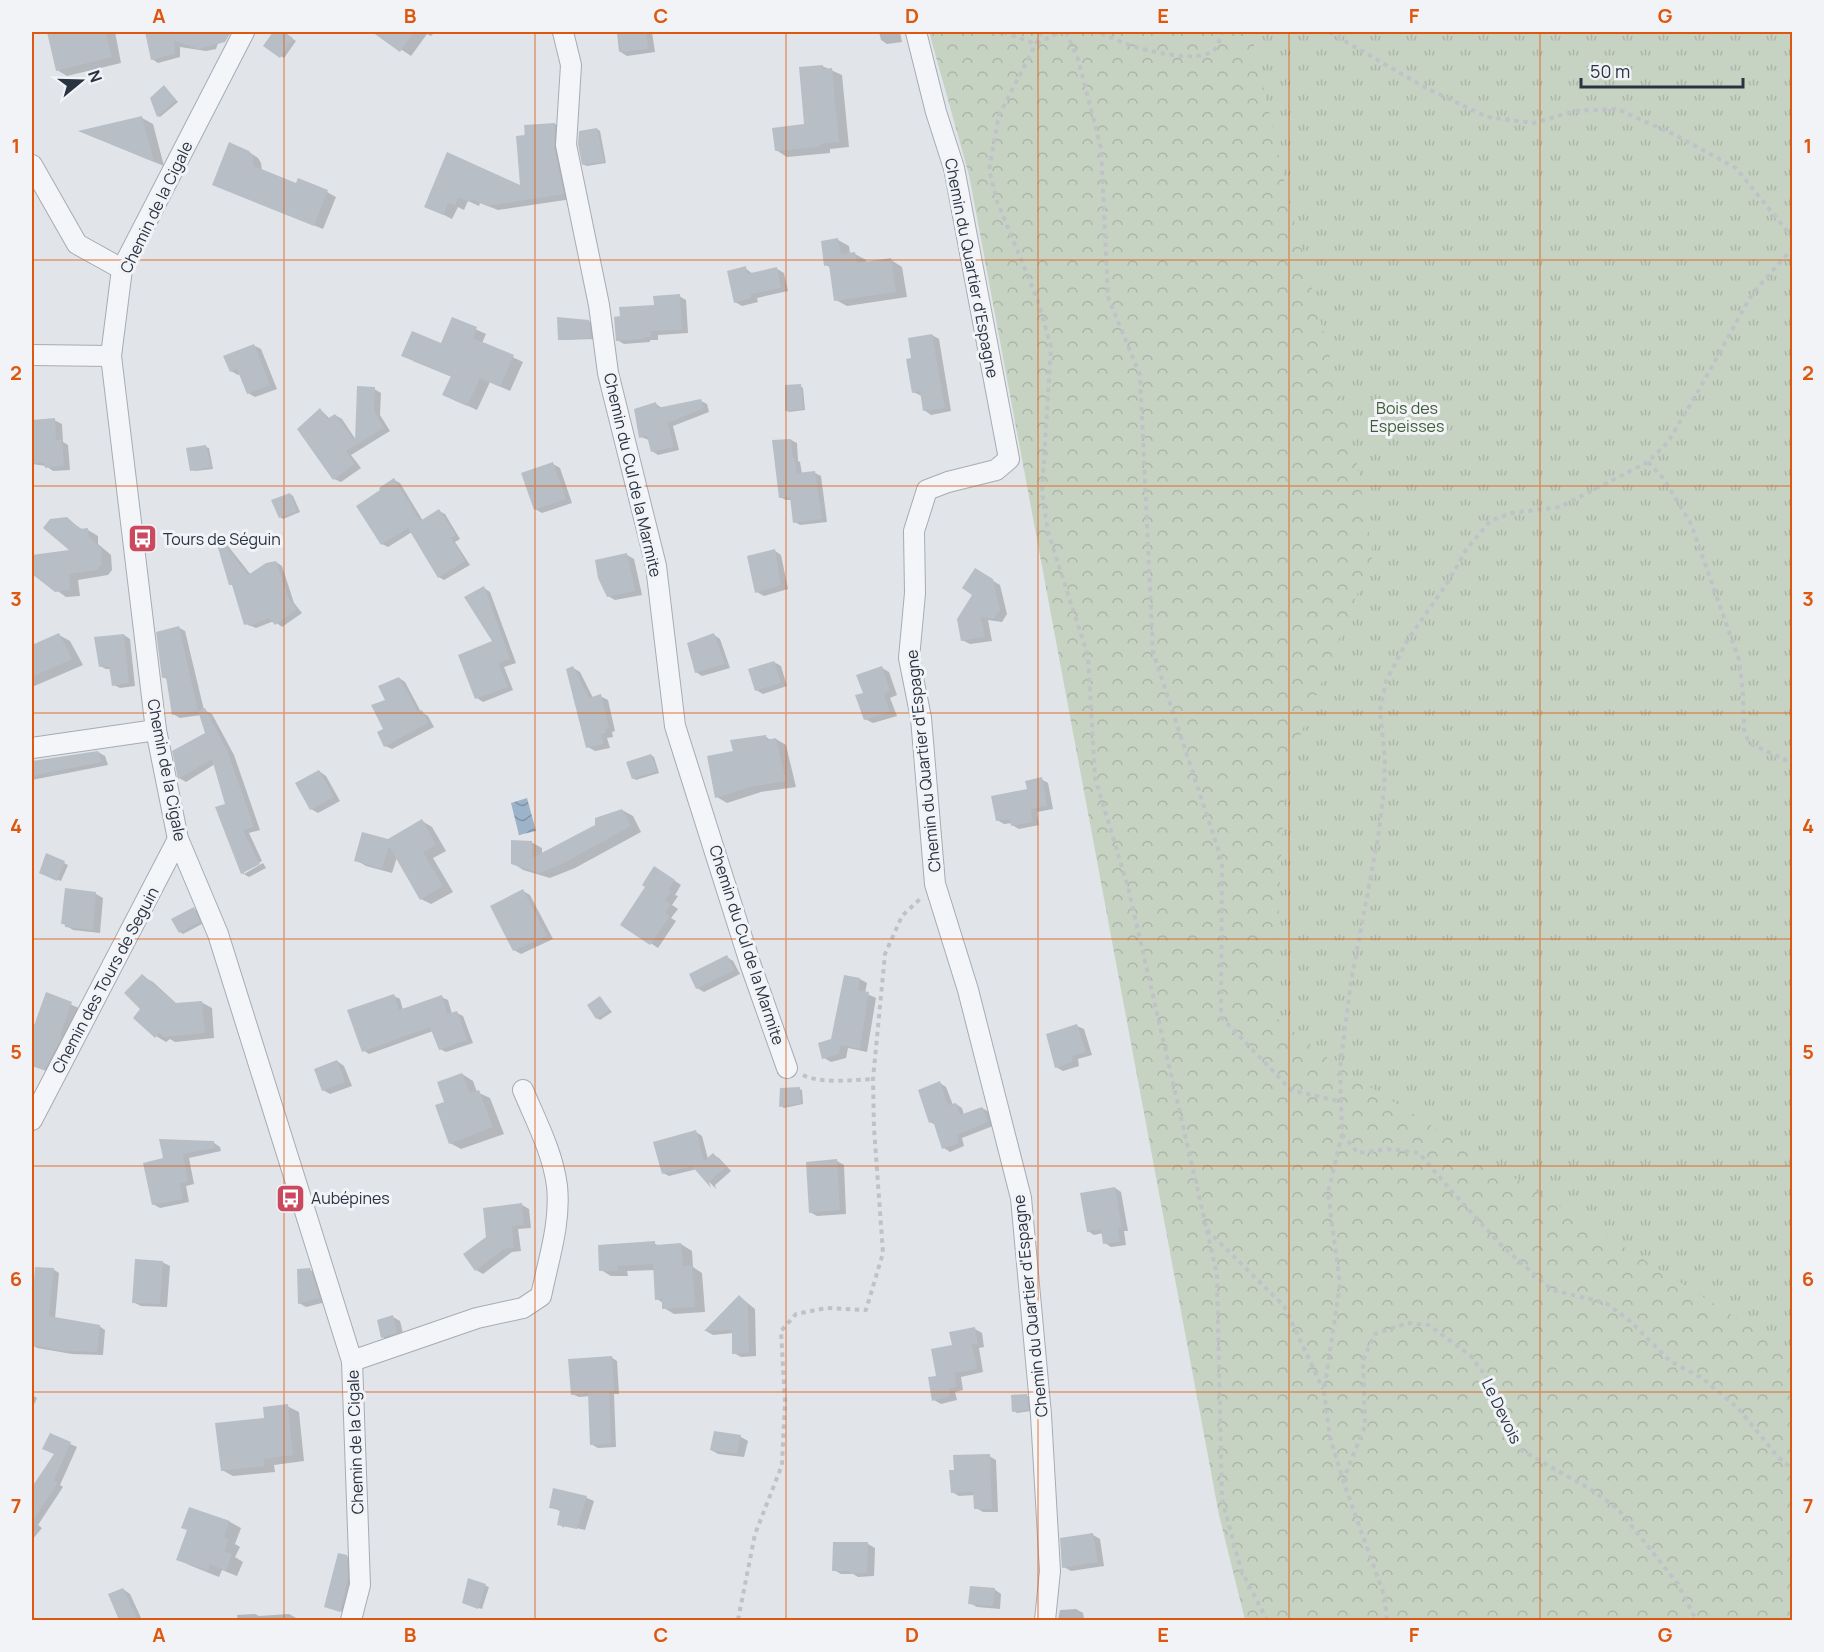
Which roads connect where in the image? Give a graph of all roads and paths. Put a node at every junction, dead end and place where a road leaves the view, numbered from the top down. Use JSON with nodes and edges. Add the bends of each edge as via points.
{"nodes":[{"id":1,"x":244,"y":32,"type":"edge"},
{"id":2,"x":562,"y":32,"type":"edge"},
{"id":3,"x":916,"y":32,"type":"edge"},
{"id":4,"x":1003,"y":32,"type":"edge"},
{"id":5,"x":1042,"y":32,"type":"edge"},
{"id":6,"x":1060,"y":32,"type":"edge"},
{"id":7,"x":1066,"y":32,"type":"edge"},
{"id":8,"x":1092,"y":32,"type":"edge"},
{"id":9,"x":1220,"y":32,"type":"edge"},
{"id":10,"x":1329,"y":32,"type":"edge"},
{"id":11,"x":1036,"y":44,"type":"junction"},
{"id":12,"x":32,"y":165,"type":"edge"},
{"id":13,"x":1792,"y":237,"type":"edge"},
{"id":14,"x":1792,"y":249,"type":"edge"},
{"id":15,"x":122,"y":268,"type":"junction"},
{"id":16,"x":32,"y":355,"type":"edge"},
{"id":17,"x":111,"y":356,"type":"junction"},
{"id":18,"x":1648,"y":462,"type":"junction"},
{"id":19,"x":156,"y":730,"type":"junction"},
{"id":20,"x":32,"y":748,"type":"edge"},
{"id":21,"x":1792,"y":763,"type":"edge"},
{"id":22,"x":178,"y":839,"type":"junction"},
{"id":23,"x":935,"y":884,"type":"junction"},
{"id":24,"x":788,"y":1068,"type":"joint"},
{"id":25,"x":873,"y":1079,"type":"junction"},
{"id":26,"x":523,"y":1090,"type":"dead end"},
{"id":27,"x":1342,"y":1101,"type":"junction"},
{"id":28,"x":32,"y":1120,"type":"edge"},
{"id":29,"x":1342,"y":1134,"type":"junction"},
{"id":30,"x":1207,"y":1230,"type":"junction"},
{"id":31,"x":352,"y":1361,"type":"junction"},
{"id":32,"x":1324,"y":1391,"type":"junction"},
{"id":33,"x":1792,"y":1469,"type":"edge"},
{"id":34,"x":1345,"y":1486,"type":"junction"},
{"id":35,"x":351,"y":1620,"type":"edge"},
{"id":36,"x":738,"y":1620,"type":"edge"},
{"id":37,"x":1045,"y":1620,"type":"edge"},
{"id":38,"x":1267,"y":1620,"type":"edge"},
{"id":39,"x":1387,"y":1620,"type":"edge"},
{"id":40,"x":1696,"y":1620,"type":"edge"}],
"edges":[{"from":1,"to":15,"type":"street","name":"Chemin de la Cigale"},
{"from":2,"to":24,"type":"street","name":"Chemin du Cul de la Marmite","via":[[572,65],[566,145],[599,305],[608,372],[656,566],[675,726],[751,966]]},
{"from":3,"to":23,"type":"street","name":"Chemin du Quartier d'Espagne","via":[[954,168],[1009,459],[996,471],[927,490],[914,531],[915,593],[909,657],[921,718]]},
{"from":4,"to":11,"type":"path"},
{"from":5,"to":11,"type":"path"},
{"from":6,"to":11,"type":"path"},
{"from":7,"to":27,"type":"path","via":[[1078,59],[1101,148],[1108,297],[1140,375],[1153,652],[1222,861],[1221,1017],[1291,1090]]},
{"from":8,"to":9,"type":"path","via":[[1168,55],[1203,56],[1215,50]]},
{"from":10,"to":13,"type":"path","via":[[1426,88],[1487,117],[1534,123],[1575,111],[1617,109],[1736,168]]},
{"from":11,"to":30,"type":"path","via":[[999,115],[989,170],[1051,347],[1042,492],[1048,532],[1088,656],[1095,777],[1128,887]]},
{"from":12,"to":15,"type":"street","via":[[78,244]]},
{"from":14,"to":18,"type":"path","via":[[1752,294],[1668,442]]},
{"from":15,"to":17,"type":"street","name":"Chemin de la Cigale"},
{"from":16,"to":17,"type":"street"},
{"from":17,"to":19,"type":"street","name":"Chemin de la Cigale"},
{"from":18,"to":21,"type":"path","via":[[1664,479],[1691,524],[1739,660],[1744,730],[1749,743]]},
{"from":18,"to":27,"type":"path","via":[[1560,507],[1512,513],[1490,521],[1466,550],[1386,681],[1380,711],[1384,791],[1351,982],[1340,1068]]},
{"from":19,"to":20,"type":"street"},
{"from":19,"to":22,"type":"street","name":"Chemin de la Cigale"},
{"from":22,"to":28,"type":"street","name":"Chemin des Tours de Seguin"},
{"from":22,"to":31,"type":"street","name":"Chemin de la Cigale","via":[[218,934]]},
{"from":23,"to":25,"type":"path","via":[[902,916],[885,954]]},
{"from":23,"to":37,"type":"street","name":"Chemin du Quartier d'Espagne","via":[[968,990],[1022,1198],[1050,1570]]},
{"from":24,"to":25,"type":"path","name":"Chemin du Cul de la Marmite","via":[[809,1079]]},
{"from":25,"to":36,"type":"path","via":[[884,1252],[866,1310],[826,1308],[796,1314],[781,1331],[785,1401],[782,1465],[755,1534]]},
{"from":26,"to":31,"type":"street","via":[[550,1157],[557,1186],[557,1217],[541,1296],[523,1308],[477,1318]]},
{"from":27,"to":29,"type":"path"},
{"from":29,"to":32,"type":"path","via":[[1328,1193],[1340,1284]]},
{"from":29,"to":33,"type":"path","via":[[1358,1153],[1388,1149],[1419,1153],[1501,1245],[1552,1290],[1606,1303],[1670,1361],[1702,1378],[1738,1408]]},
{"from":30,"to":32,"type":"path","via":[[1284,1306]]},
{"from":30,"to":38,"type":"path","via":[[1217,1274],[1222,1500],[1241,1570]]},
{"from":31,"to":35,"type":"street","name":"Chemin de la Cigale","via":[[360,1585]]},
{"from":32,"to":34,"type":"path","via":[[1330,1438]]},
{"from":34,"to":39,"type":"path","via":[[1385,1598]]},
{"from":34,"to":40,"type":"path","name":"Le Devois","via":[[1346,1473],[1365,1426],[1363,1360],[1376,1334],[1407,1323],[1430,1326],[1471,1356],[1495,1389],[1519,1449],[1618,1509],[1678,1584]]}]}
